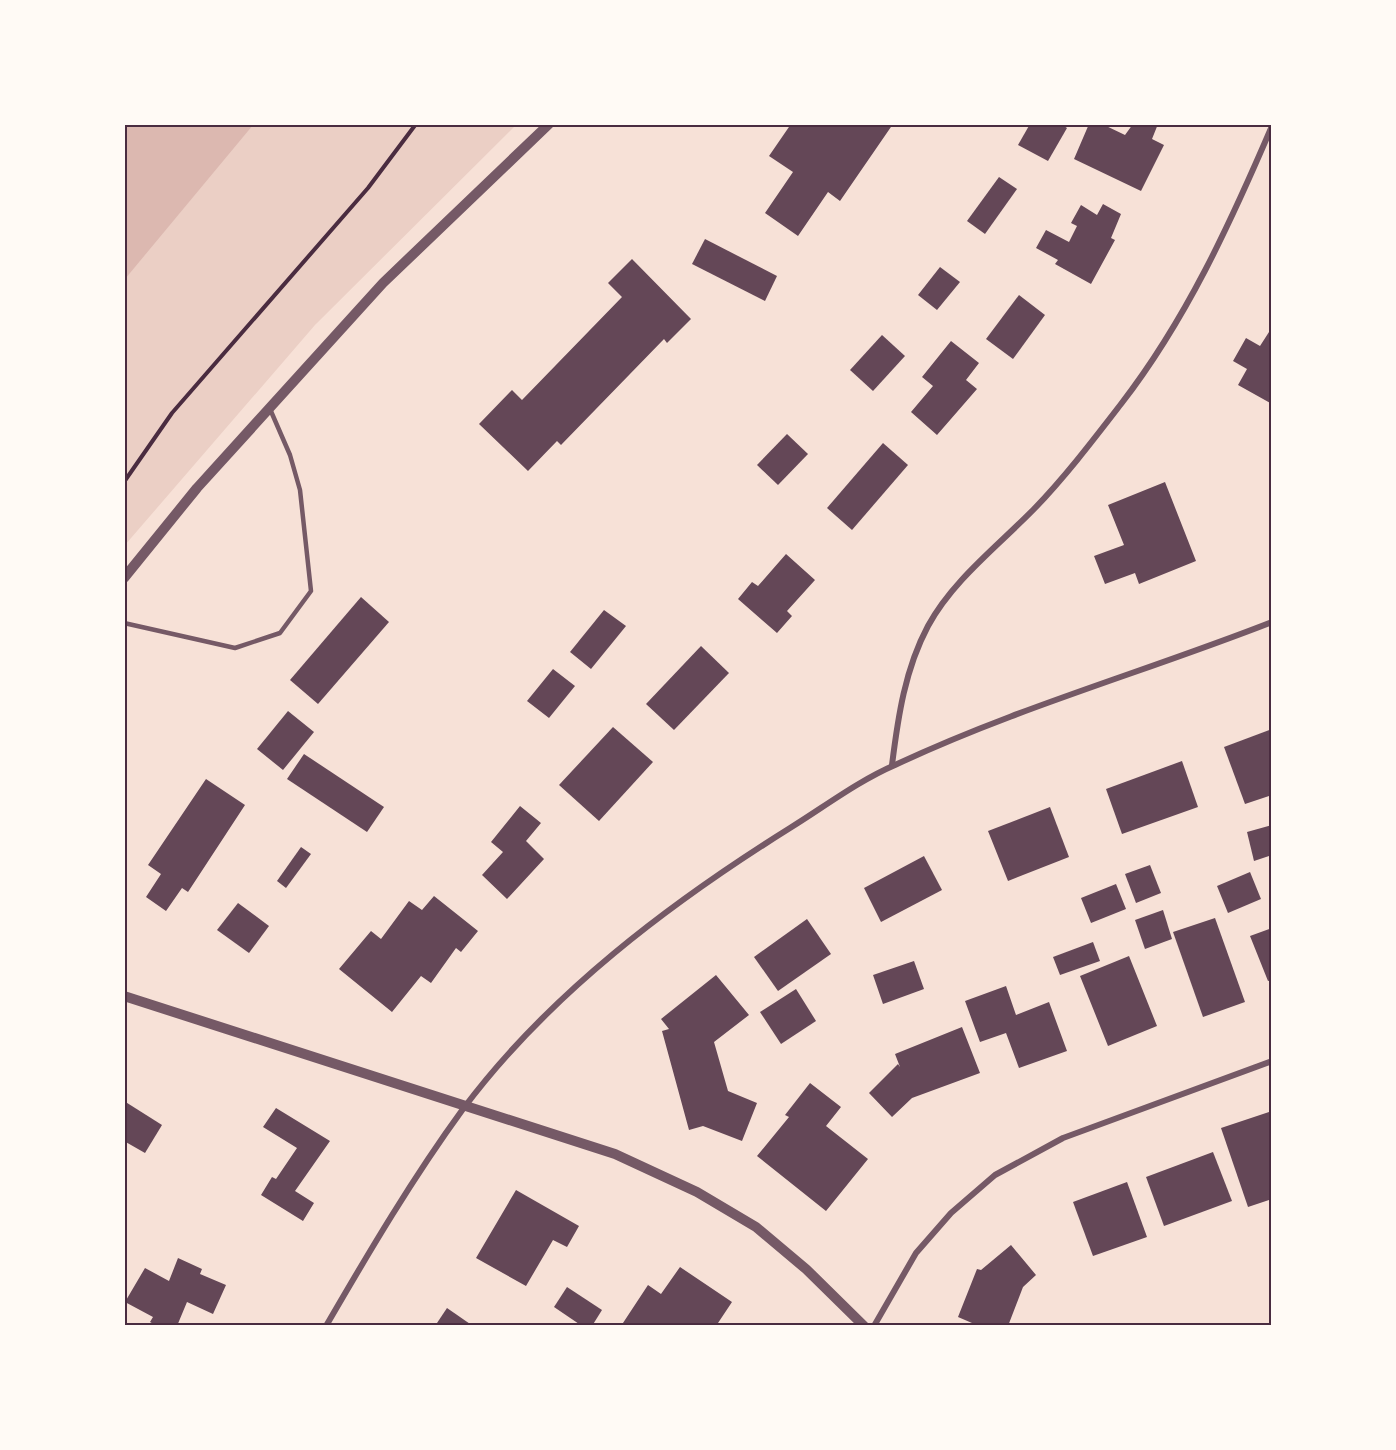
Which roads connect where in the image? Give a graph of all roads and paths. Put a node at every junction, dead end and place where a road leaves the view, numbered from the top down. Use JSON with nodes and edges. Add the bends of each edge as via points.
{"nodes":[{"id":1,"x":416,"y":124,"type":"edge"},
{"id":2,"x":549,"y":124,"type":"edge"},
{"id":3,"x":1272,"y":126,"type":"edge"},
{"id":4,"x":269,"y":407,"type":"junction"},
{"id":5,"x":124,"y":482,"type":"edge"},
{"id":6,"x":124,"y":578,"type":"edge"},
{"id":7,"x":1272,"y":622,"type":"edge"},
{"id":8,"x":124,"y":623,"type":"edge"},
{"id":9,"x":892,"y":765,"type":"junction"},
{"id":10,"x":124,"y":996,"type":"edge"},
{"id":11,"x":1272,"y":1061,"type":"edge"},
{"id":12,"x":465,"y":1108,"type":"junction"},
{"id":13,"x":326,"y":1326,"type":"edge"},
{"id":14,"x":864,"y":1326,"type":"edge"},
{"id":15,"x":874,"y":1326,"type":"edge"}],
"edges":[{"from":1,"to":5,"type":"path","via":[[368,188],[172,413]]},
{"from":2,"to":4,"type":"street","via":[[383,283]]},
{"from":3,"to":9,"type":"street","via":[[1214,256],[1186,307],[1122,403],[1036,507],[958,583],[928,625],[913,660],[899,712]]},
{"from":4,"to":6,"type":"street"},
{"from":4,"to":8,"type":"lane","via":[[300,490],[311,591],[280,633],[235,648]]},
{"from":7,"to":9,"type":"street"},
{"from":9,"to":12,"type":"street","via":[[734,863],[612,956],[544,1018]]},
{"from":10,"to":12,"type":"street"},
{"from":11,"to":15,"type":"street","via":[[1063,1138],[995,1175],[951,1213],[916,1253]]},
{"from":12,"to":13,"type":"street","via":[[394,1208]]},
{"from":12,"to":14,"type":"street","via":[[615,1154],[697,1192],[756,1227]]}]}
